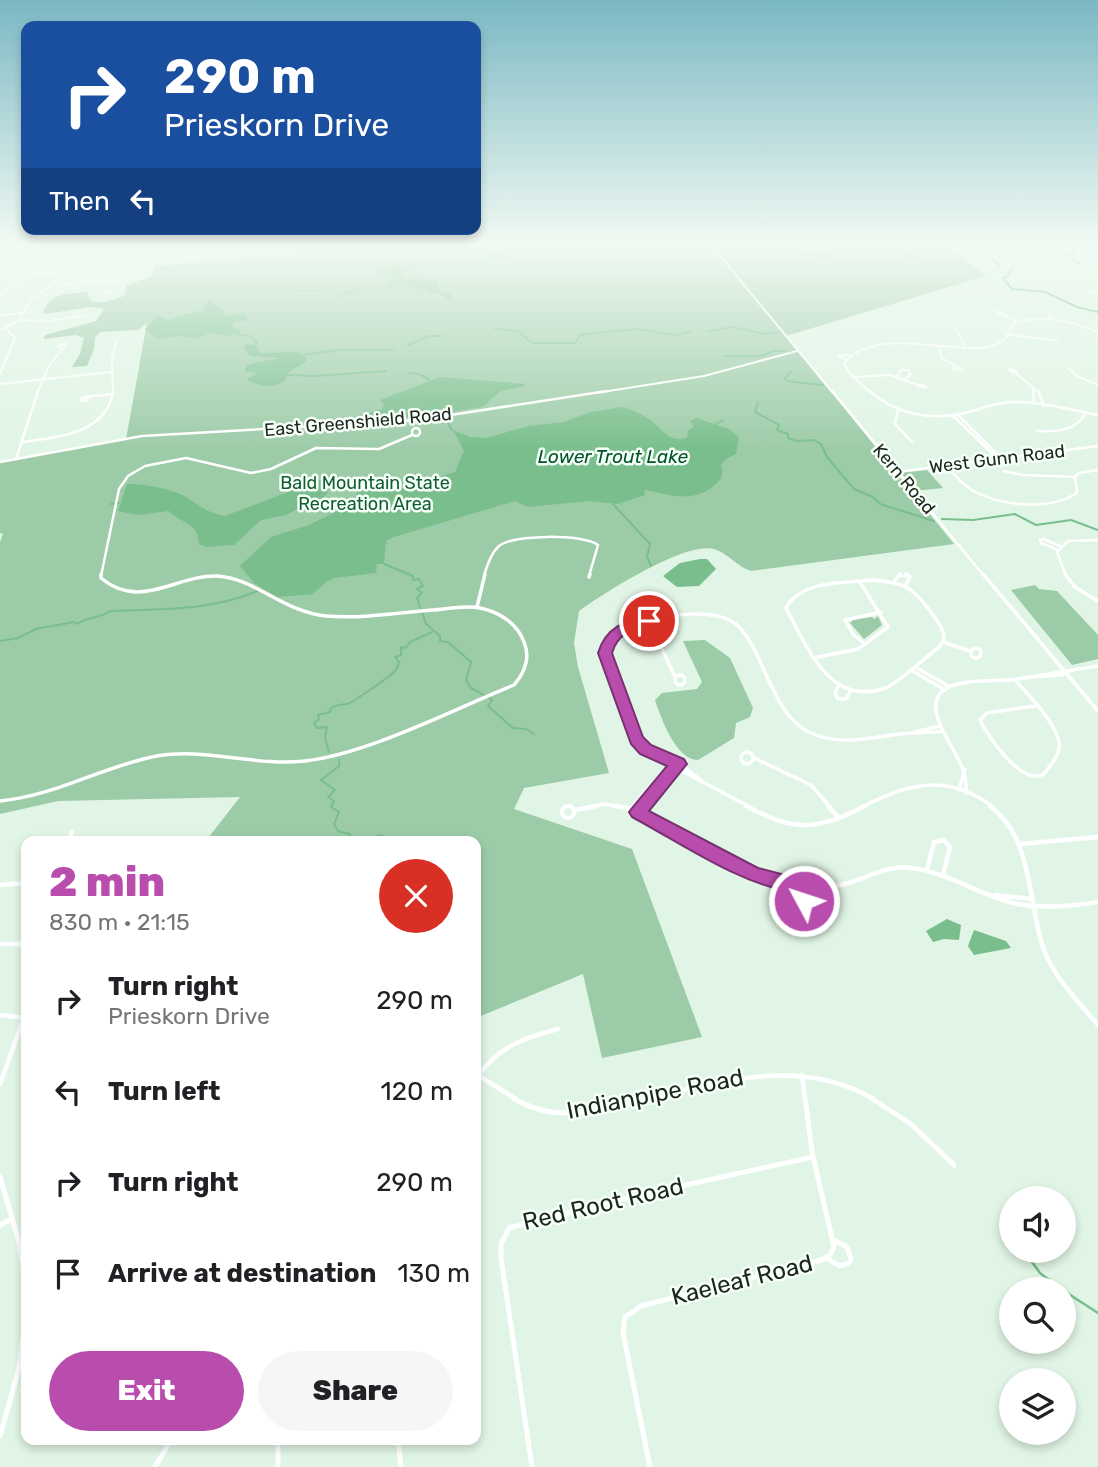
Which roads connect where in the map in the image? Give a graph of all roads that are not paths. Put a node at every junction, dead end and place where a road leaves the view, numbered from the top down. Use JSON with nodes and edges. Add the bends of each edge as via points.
{"nodes":[{"id":1,"x":23,"y":314,"type":"edge"},
{"id":2,"x":770,"y":314,"type":"edge"},
{"id":3,"x":1003,"y":314,"type":"edge"},
{"id":4,"x":1049,"y":314,"type":"edge"},
{"id":5,"x":78,"y":317,"type":"dead end"},
{"id":6,"x":1051,"y":319,"type":"junction"},
{"id":7,"x":20,"y":320,"type":"junction"},
{"id":8,"x":1018,"y":321,"type":"junction"},
{"id":9,"x":954,"y":326,"type":"dead end"},
{"id":10,"x":5,"y":328,"type":"junction"},
{"id":11,"x":0,"y":330,"type":"edge"},
{"id":12,"x":1098,"y":332,"type":"edge"},
{"id":13,"x":1009,"y":335,"type":"junction"},
{"id":14,"x":117,"y":340,"type":"dead end"},
{"id":15,"x":1058,"y":341,"type":"dead end"},
{"id":16,"x":937,"y":344,"type":"junction"},
{"id":17,"x":60,"y":347,"type":"dead end"},
{"id":18,"x":966,"y":347,"type":"junction"},
{"id":19,"x":797,"y":351,"type":"junction"},
{"id":20,"x":849,"y":355,"type":"junction"},
{"id":21,"x":845,"y":360,"type":"junction"},
{"id":22,"x":954,"y":366,"type":"dead end"},
{"id":23,"x":1068,"y":368,"type":"dead end"},
{"id":24,"x":111,"y":372,"type":"junction"},
{"id":25,"x":1015,"y":373,"type":"dead end"},
{"id":26,"x":0,"y":374,"type":"edge"},
{"id":27,"x":897,"y":376,"type":"junction"},
{"id":28,"x":855,"y":378,"type":"junction"},
{"id":29,"x":905,"y":379,"type":"junction"},
{"id":30,"x":43,"y":380,"type":"junction"},
{"id":31,"x":0,"y":384,"type":"edge"},
{"id":32,"x":918,"y":385,"type":"dead end"},
{"id":33,"x":1098,"y":386,"type":"edge"},
{"id":34,"x":1033,"y":387,"type":"junction"},
{"id":35,"x":113,"y":394,"type":"junction"},
{"id":36,"x":89,"y":397,"type":"dead end"},
{"id":37,"x":1034,"y":404,"type":"junction"},
{"id":38,"x":1044,"y":406,"type":"junction"},
{"id":39,"x":898,"y":410,"type":"junction"},
{"id":40,"x":1078,"y":411,"type":"junction"},
{"id":41,"x":1086,"y":413,"type":"junction"},
{"id":42,"x":952,"y":415,"type":"junction"},
{"id":43,"x":957,"y":415,"type":"junction"},
{"id":44,"x":1098,"y":415,"type":"edge"},
{"id":45,"x":1078,"y":421,"type":"junction"},
{"id":46,"x":1037,"y":431,"type":"dead end"},
{"id":47,"x":977,"y":434,"type":"junction"},
{"id":48,"x":412,"y":435,"type":"dead end"},
{"id":49,"x":972,"y":435,"type":"junction"},
{"id":50,"x":22,"y":442,"type":"junction"},
{"id":51,"x":912,"y":442,"type":"dead end"},
{"id":52,"x":1098,"y":446,"type":"edge"},
{"id":53,"x":999,"y":458,"type":"junction"},
{"id":54,"x":16,"y":459,"type":"junction"},
{"id":55,"x":0,"y":462,"type":"edge"},
{"id":56,"x":945,"y":465,"type":"junction"},
{"id":57,"x":1098,"y":470,"type":"edge"},
{"id":58,"x":1004,"y":471,"type":"dead end"},
{"id":59,"x":897,"y":472,"type":"junction"},
{"id":60,"x":1076,"y":477,"type":"junction"},
{"id":61,"x":1098,"y":540,"type":"edge"},
{"id":62,"x":589,"y":577,"type":"dead end"},
{"id":63,"x":859,"y":582,"type":"junction"},
{"id":64,"x":894,"y":582,"type":"junction"},
{"id":65,"x":905,"y":586,"type":"junction"},
{"id":66,"x":1098,"y":601,"type":"edge"},
{"id":67,"x":477,"y":607,"type":"junction"},
{"id":68,"x":881,"y":612,"type":"junction"},
{"id":69,"x":649,"y":621,"type":"junction"},
{"id":70,"x":943,"y":642,"type":"junction"},
{"id":71,"x":865,"y":644,"type":"junction"},
{"id":72,"x":970,"y":651,"type":"dead end"},
{"id":73,"x":813,"y":657,"type":"junction"},
{"id":74,"x":1098,"y":666,"type":"edge"},
{"id":75,"x":913,"y":668,"type":"junction"},
{"id":76,"x":1066,"y":672,"type":"junction"},
{"id":77,"x":675,"y":677,"type":"dead end"},
{"id":78,"x":1016,"y":680,"type":"junction"},
{"id":79,"x":839,"y":685,"type":"junction"},
{"id":80,"x":947,"y":688,"type":"junction"},
{"id":81,"x":851,"y":690,"type":"junction"},
{"id":82,"x":1035,"y":706,"type":"junction"},
{"id":83,"x":1098,"y":711,"type":"edge"},
{"id":84,"x":940,"y":726,"type":"junction"},
{"id":85,"x":943,"y":731,"type":"junction"},
{"id":86,"x":913,"y":733,"type":"junction"},
{"id":87,"x":754,"y":758,"type":"dead end"},
{"id":88,"x":671,"y":762,"type":"junction"},
{"id":89,"x":677,"y":766,"type":"junction"},
{"id":90,"x":965,"y":769,"type":"junction"},
{"id":91,"x":959,"y":790,"type":"junction"},
{"id":92,"x":967,"y":793,"type":"junction"},
{"id":93,"x":0,"y":801,"type":"edge"},
{"id":94,"x":631,"y":809,"type":"junction"},
{"id":95,"x":575,"y":810,"type":"dead end"},
{"id":96,"x":638,"y":812,"type":"junction"},
{"id":97,"x":839,"y":818,"type":"junction"},
{"id":98,"x":72,"y":832,"type":"dead end"},
{"id":99,"x":70,"y":836,"type":"edge"},
{"id":100,"x":1098,"y":837,"type":"edge"},
{"id":101,"x":1020,"y":844,"type":"junction"},
{"id":102,"x":928,"y":870,"type":"junction"},
{"id":103,"x":943,"y":875,"type":"junction"},
{"id":104,"x":21,"y":883,"type":"edge"},
{"id":105,"x":0,"y":885,"type":"edge"},
{"id":106,"x":803,"y":887,"type":"junction"},
{"id":107,"x":996,"y":895,"type":"junction"},
{"id":108,"x":1032,"y":899,"type":"junction"},
{"id":109,"x":1098,"y":902,"type":"edge"},
{"id":110,"x":1034,"y":905,"type":"junction"},
{"id":111,"x":800,"y":922,"type":"dead end"},
{"id":112,"x":0,"y":944,"type":"edge"},
{"id":113,"x":21,"y":944,"type":"edge"},
{"id":114,"x":0,"y":1015,"type":"edge"},
{"id":115,"x":21,"y":1016,"type":"edge"},
{"id":116,"x":1097,"y":1022,"type":"edge"},
{"id":117,"x":21,"y":1027,"type":"edge"},
{"id":118,"x":558,"y":1029,"type":"dead end"},
{"id":119,"x":481,"y":1070,"type":"edge"},
{"id":120,"x":802,"y":1075,"type":"junction"},
{"id":121,"x":481,"y":1077,"type":"edge"},
{"id":122,"x":0,"y":1084,"type":"edge"},
{"id":123,"x":813,"y":1157,"type":"junction"},
{"id":124,"x":954,"y":1165,"type":"dead end"},
{"id":125,"x":0,"y":1177,"type":"edge"},
{"id":126,"x":12,"y":1219,"type":"junction"},
{"id":127,"x":0,"y":1225,"type":"edge"},
{"id":128,"x":834,"y":1240,"type":"junction"},
{"id":129,"x":826,"y":1258,"type":"junction"},
{"id":130,"x":21,"y":1261,"type":"edge"},
{"id":131,"x":21,"y":1354,"type":"edge"},
{"id":132,"x":0,"y":1436,"type":"edge"},
{"id":133,"x":168,"y":1445,"type":"edge"},
{"id":134,"x":278,"y":1445,"type":"edge"},
{"id":135,"x":399,"y":1445,"type":"edge"},
{"id":136,"x":155,"y":1467,"type":"edge"},
{"id":137,"x":278,"y":1467,"type":"edge"},
{"id":138,"x":401,"y":1467,"type":"edge"},
{"id":139,"x":532,"y":1467,"type":"edge"},
{"id":140,"x":650,"y":1467,"type":"edge"}],
"edges":[{"from":1,"to":7,"type":"street"},
{"from":2,"to":19,"type":"street","name":"Kern Road"},
{"from":3,"to":8,"type":"street"},
{"from":4,"to":6,"type":"street"},
{"from":5,"to":7,"type":"street"},
{"from":6,"to":8,"type":"street"},
{"from":6,"to":12,"type":"street"},
{"from":7,"to":10,"type":"street"},
{"from":8,"to":13,"type":"street"},
{"from":9,"to":18,"type":"street"},
{"from":10,"to":11,"type":"street"},
{"from":10,"to":26,"type":"street","via":[[14,340]]},
{"from":13,"to":15,"type":"street"},
{"from":13,"to":18,"type":"street","via":[[998,344]]},
{"from":14,"to":24,"type":"street"},
{"from":16,"to":18,"type":"street"},
{"from":16,"to":20,"type":"street","via":[[911,343]]},
{"from":16,"to":22,"type":"street","via":[[938,354]]},
{"from":17,"to":30,"type":"street"},
{"from":19,"to":54,"type":"street","name":"East Greenshield Road","via":[[694,378],[418,420],[138,437]]},
{"from":19,"to":59,"type":"street","name":"Kern Road"},
{"from":20,"to":21,"type":"street"},
{"from":20,"to":21,"type":"street","via":[[838,356]]},
{"from":21,"to":28,"type":"street","via":[[845,368]]},
{"from":23,"to":33,"type":"street"},
{"from":24,"to":30,"type":"street"},
{"from":24,"to":35,"type":"street"},
{"from":25,"to":34,"type":"street"},
{"from":27,"to":28,"type":"street"},
{"from":27,"to":29,"type":"street"},
{"from":27,"to":29,"type":"street","via":[[908,370],[911,374]]},
{"from":28,"to":39,"type":"street","via":[[876,398]]},
{"from":29,"to":32,"type":"street"},
{"from":30,"to":31,"type":"street"},
{"from":30,"to":50,"type":"street"},
{"from":34,"to":37,"type":"street"},
{"from":34,"to":38,"type":"street"},
{"from":35,"to":36,"type":"street"},
{"from":35,"to":50,"type":"street","via":[[108,410],[96,423]]},
{"from":37,"to":38,"type":"street"},
{"from":37,"to":43,"type":"street","via":[[1001,403]]},
{"from":38,"to":40,"type":"street"},
{"from":39,"to":42,"type":"street"},
{"from":39,"to":51,"type":"street","via":[[895,426]]},
{"from":40,"to":41,"type":"street"},
{"from":40,"to":45,"type":"street"},
{"from":41,"to":44,"type":"street"},
{"from":41,"to":45,"type":"street"},
{"from":42,"to":43,"type":"street"},
{"from":42,"to":49,"type":"street"},
{"from":43,"to":47,"type":"street"},
{"from":45,"to":46,"type":"street","via":[[1064,431]]},
{"from":47,"to":49,"type":"street"},
{"from":47,"to":53,"type":"street"},
{"from":48,"to":67,"type":"street","via":[[379,450],[321,447],[256,473],[190,458],[160,461],[140,469],[120,486],[101,578],[114,589],[136,592],[225,576],[290,608],[318,614]]},
{"from":49,"to":53,"type":"street"},
{"from":50,"to":54,"type":"street"},
{"from":52,"to":53,"type":"street","name":"West Gunn Road"},
{"from":53,"to":56,"type":"street","name":"West Gunn Road"},
{"from":54,"to":55,"type":"street","name":"East Greenshield Road"},
{"from":56,"to":59,"type":"street","name":"West Gunn Road"},
{"from":56,"to":60,"type":"street","via":[[975,492],[1031,503],[1073,497],[1078,490]]},
{"from":57,"to":60,"type":"street","via":[[1085,470]]},
{"from":58,"to":60,"type":"street","via":[[1020,476],[1053,473]]},
{"from":59,"to":76,"type":"street","name":"Kern Road"},
{"from":61,"to":66,"type":"street","via":[[1078,539],[1057,552],[1065,578]]},
{"from":62,"to":67,"type":"street","via":[[598,549],[591,539],[507,541],[491,555]]},
{"from":63,"to":64,"type":"street"},
{"from":63,"to":68,"type":"street"},
{"from":63,"to":73,"type":"street","via":[[806,589],[789,600],[787,613]]},
{"from":64,"to":65,"type":"street"},
{"from":64,"to":65,"type":"street","via":[[906,574],[910,577]]},
{"from":65,"to":70,"type":"street","via":[[919,595],[940,624]]},
{"from":67,"to":93,"type":"street","via":[[495,612],[519,630],[528,660],[523,678],[375,743],[330,757],[289,762],[201,753],[152,756],[52,793]]},
{"from":68,"to":71,"type":"street","via":[[888,627]]},
{"from":68,"to":71,"type":"street","via":[[845,620]]},
{"from":69,"to":77,"type":"street"},
{"from":69,"to":86,"type":"street","via":[[705,614],[735,624],[788,713],[818,735],[855,742]]},
{"from":69,"to":88,"type":"street","via":[[617,632],[605,653],[635,737],[645,750]]},
{"from":70,"to":72,"type":"street"},
{"from":70,"to":75,"type":"street"},
{"from":71,"to":73,"type":"street","via":[[850,652]]},
{"from":73,"to":79,"type":"street","via":[[823,674]]},
{"from":74,"to":76,"type":"street"},
{"from":75,"to":80,"type":"street"},
{"from":75,"to":81,"type":"street","via":[[885,689]]},
{"from":76,"to":78,"type":"street"},
{"from":76,"to":83,"type":"street","name":"Kern Road"},
{"from":78,"to":80,"type":"street","via":[[967,681]]},
{"from":78,"to":82,"type":"street"},
{"from":79,"to":81,"type":"street"},
{"from":79,"to":81,"type":"street","via":[[838,699],[847,698]]},
{"from":80,"to":84,"type":"street","via":[[936,705]]},
{"from":82,"to":82,"type":"street","via":[[1056,732],[1060,746],[1057,757],[1039,775],[1025,772],[1008,759],[981,720],[984,714]]},
{"from":84,"to":85,"type":"street"},
{"from":84,"to":86,"type":"street"},
{"from":85,"to":86,"type":"street"},
{"from":85,"to":90,"type":"street"},
{"from":87,"to":97,"type":"street","via":[[811,785]]},
{"from":88,"to":89,"type":"street"},
{"from":88,"to":94,"type":"street"},
{"from":89,"to":96,"type":"street"},
{"from":89,"to":97,"type":"street","via":[[780,823],[808,826]]},
{"from":90,"to":91,"type":"street"},
{"from":90,"to":92,"type":"street"},
{"from":91,"to":92,"type":"street"},
{"from":91,"to":97,"type":"street","via":[[906,785]]},
{"from":92,"to":101,"type":"street","via":[[999,813]]},
{"from":94,"to":95,"type":"street","via":[[605,804]]},
{"from":94,"to":96,"type":"street"},
{"from":96,"to":106,"type":"street","via":[[752,874]]},
{"from":98,"to":99,"type":"street"},
{"from":100,"to":101,"type":"street"},
{"from":101,"to":108,"type":"street"},
{"from":102,"to":103,"type":"street"},
{"from":102,"to":103,"type":"street","via":[[934,842],[944,840],[950,847]]},
{"from":102,"to":106,"type":"street","via":[[897,868],[843,884]]},
{"from":103,"to":107,"type":"street"},
{"from":104,"to":105,"type":"street"},
{"from":106,"to":111,"type":"street"},
{"from":107,"to":108,"type":"street"},
{"from":107,"to":110,"type":"street"},
{"from":108,"to":110,"type":"street"},
{"from":109,"to":110,"type":"street","via":[[1062,908]]},
{"from":110,"to":116,"type":"street","via":[[1048,958]]},
{"from":112,"to":113,"type":"street"},
{"from":114,"to":115,"type":"street"},
{"from":117,"to":122,"type":"street"},
{"from":118,"to":119,"type":"street","via":[[506,1045]]},
{"from":120,"to":121,"type":"street","name":"Indianpipe Road","via":[[756,1075],[571,1115],[530,1108]]},
{"from":120,"to":123,"type":"street","name":"Kaeleaf Road"},
{"from":120,"to":124,"type":"street","name":"Indianpipe Road","via":[[839,1082],[875,1097],[919,1129]]},
{"from":123,"to":128,"type":"street","name":"Kaeleaf Road"},
{"from":123,"to":139,"type":"street","name":"Red Root Road","via":[[509,1228],[501,1244],[501,1258]]},
{"from":125,"to":126,"type":"street"},
{"from":126,"to":127,"type":"street"},
{"from":126,"to":130,"type":"street"},
{"from":128,"to":129,"type":"street","name":"Kaeleaf Road"},
{"from":128,"to":129,"type":"street","via":[[847,1247],[849,1264],[840,1266]]},
{"from":129,"to":140,"type":"street","name":"Kaeleaf Road","via":[[640,1306],[625,1317],[623,1333]]},
{"from":131,"to":132,"type":"street"},
{"from":133,"to":136,"type":"street"},
{"from":134,"to":137,"type":"street"},
{"from":135,"to":138,"type":"street"}]}
